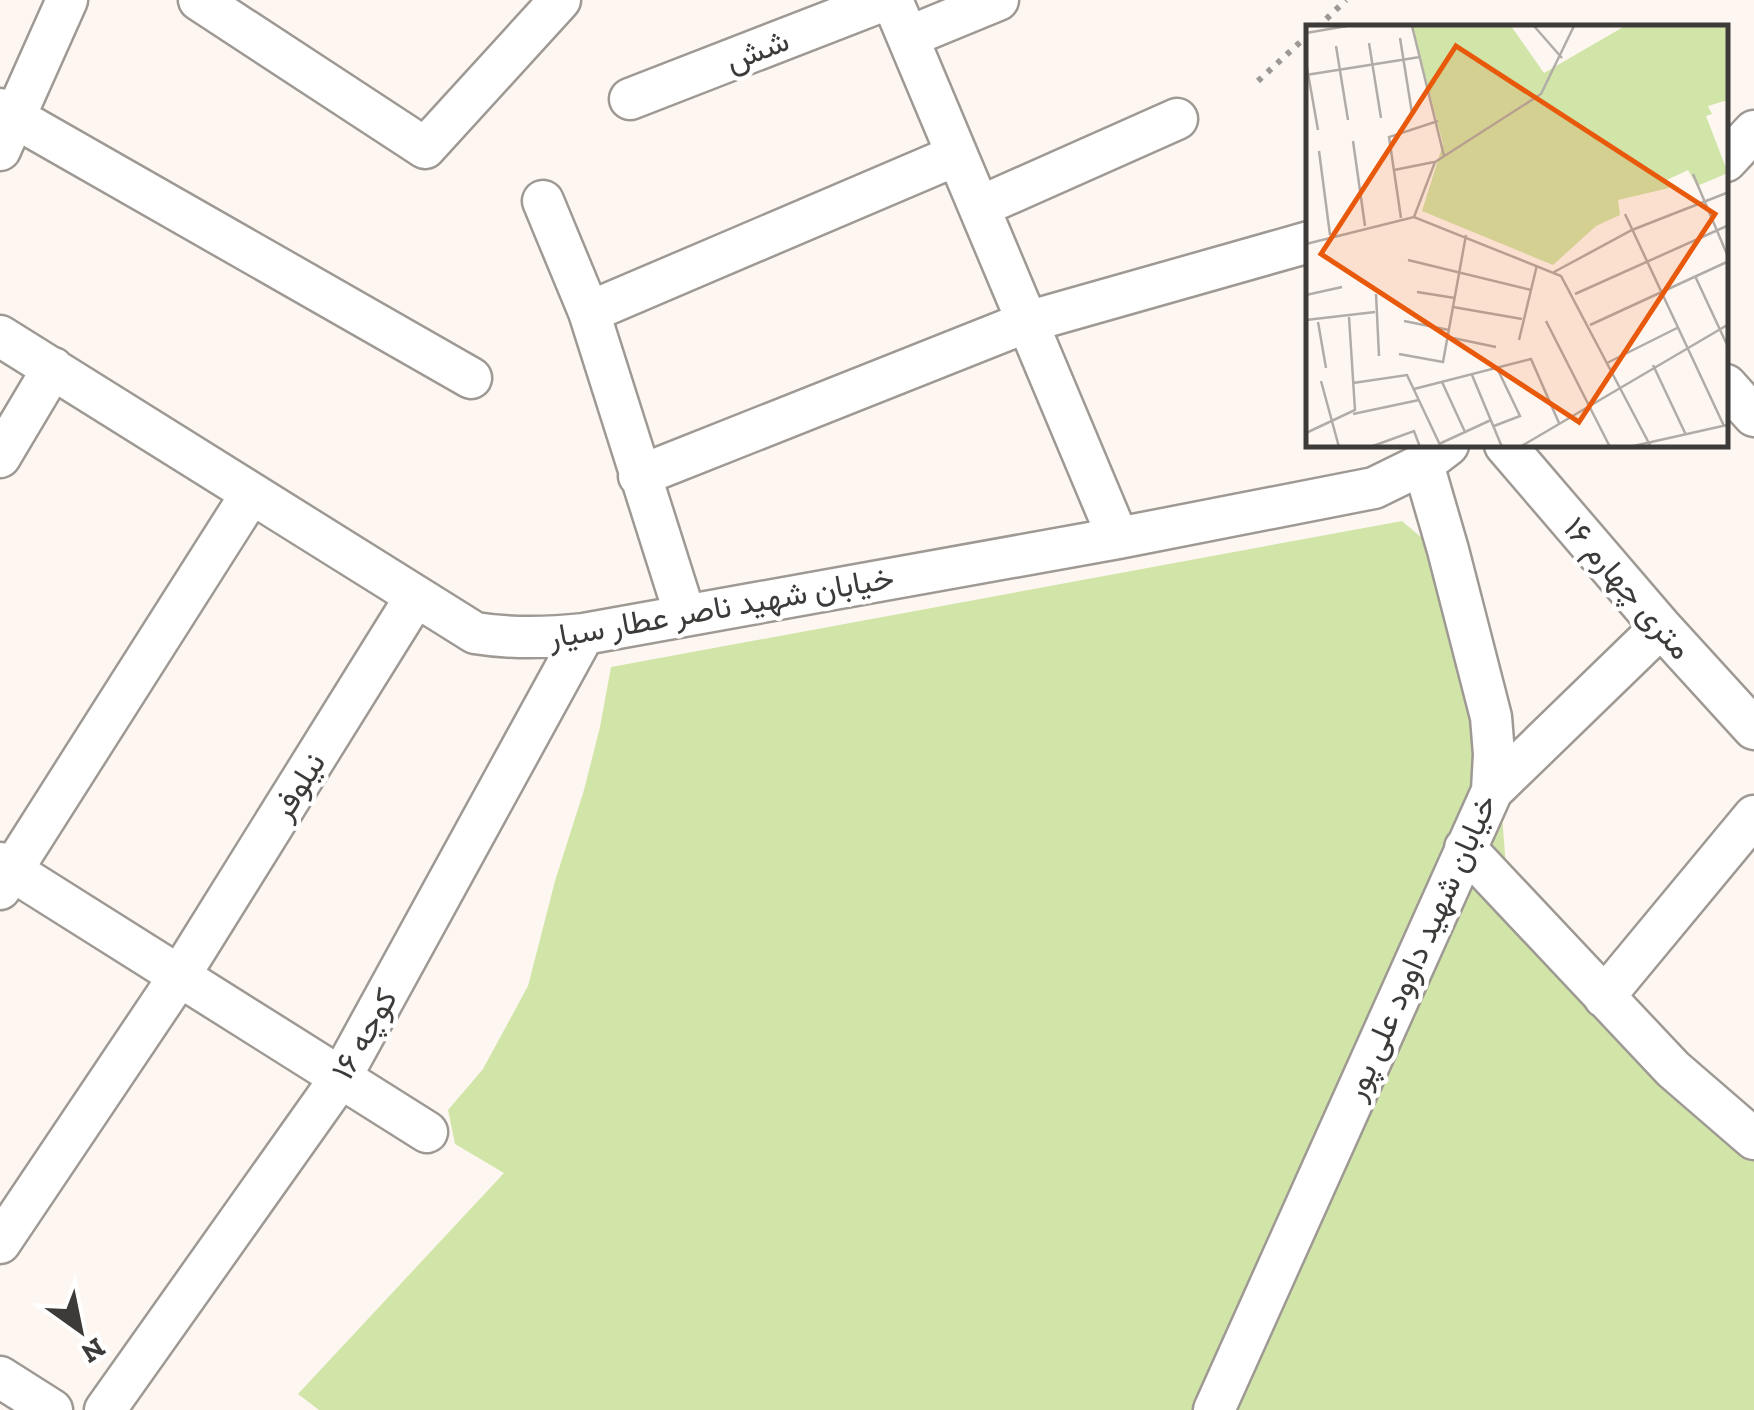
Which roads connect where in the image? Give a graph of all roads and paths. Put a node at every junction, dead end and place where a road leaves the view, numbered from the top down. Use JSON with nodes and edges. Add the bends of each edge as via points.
{"nodes":[{"id":1,"x":67,"y":0,"type":"edge"},
{"id":2,"x":200,"y":0,"type":"edge"},
{"id":3,"x":560,"y":0,"type":"edge"},
{"id":4,"x":884,"y":0,"type":"edge"},
{"id":5,"x":892,"y":0,"type":"edge"},
{"id":6,"x":998,"y":0,"type":"edge"},
{"id":7,"x":1346,"y":0,"type":"edge"},
{"id":8,"x":1319,"y":25,"type":"edge"},
{"id":9,"x":908,"y":37,"type":"junction"},
{"id":10,"x":1306,"y":37,"type":"edge"},
{"id":11,"x":1258,"y":82,"type":"dead end"},
{"id":12,"x":630,"y":99,"type":"dead end"},
{"id":13,"x":1177,"y":120,"type":"dead end"},
{"id":14,"x":5,"y":125,"type":"edge"},
{"id":15,"x":1754,"y":131,"type":"edge"},
{"id":16,"x":957,"y":155,"type":"junction"},
{"id":17,"x":1729,"y":158,"type":"edge"},
{"id":18,"x":543,"y":201,"type":"dead end"},
{"id":19,"x":979,"y":207,"type":"junction"},
{"id":20,"x":1306,"y":243,"type":"edge"},
{"id":21,"x":588,"y":312,"type":"junction"},
{"id":22,"x":1027,"y":322,"type":"junction"},
{"id":23,"x":0,"y":336,"type":"edge"},
{"id":24,"x":53,"y":368,"type":"junction"},
{"id":25,"x":471,"y":378,"type":"dead end"},
{"id":26,"x":1729,"y":388,"type":"edge"},
{"id":27,"x":1754,"y":416,"type":"edge"},
{"id":28,"x":1508,"y":448,"type":"edge"},
{"id":29,"x":1435,"y":455,"type":"edge"},
{"id":30,"x":0,"y":457,"type":"edge"},
{"id":31,"x":639,"y":476,"type":"junction"},
{"id":32,"x":251,"y":494,"type":"junction"},
{"id":33,"x":1118,"y":538,"type":"junction"},
{"id":34,"x":416,"y":596,"type":"junction"},
{"id":35,"x":685,"y":615,"type":"junction"},
{"id":36,"x":1661,"y":627,"type":"junction"},
{"id":37,"x":584,"y":634,"type":"junction"},
{"id":38,"x":1754,"y":728,"type":"edge"},
{"id":39,"x":1492,"y":791,"type":"junction"},
{"id":40,"x":1754,"y":816,"type":"edge"},
{"id":41,"x":1465,"y":848,"type":"junction"},
{"id":42,"x":4,"y":874,"type":"edge"},
{"id":43,"x":180,"y":975,"type":"junction"},
{"id":44,"x":1604,"y":996,"type":"junction"},
{"id":45,"x":341,"y":1077,"type":"junction"},
{"id":46,"x":427,"y":1132,"type":"dead end"},
{"id":47,"x":1754,"y":1139,"type":"edge"},
{"id":48,"x":0,"y":1243,"type":"edge"},
{"id":49,"x":0,"y":1377,"type":"edge"},
{"id":50,"x":52,"y":1410,"type":"edge"},
{"id":51,"x":105,"y":1410,"type":"edge"},
{"id":52,"x":1214,"y":1410,"type":"edge"}],
"edges":[{"from":1,"to":14,"type":"street"},
{"from":2,"to":3,"type":"street","via":[[425,148]]},
{"from":4,"to":12,"type":"street","name":"شش"},
{"from":5,"to":9,"type":"street"},
{"from":6,"to":9,"type":"street"},
{"from":7,"to":8,"type":"path"},
{"from":9,"to":16,"type":"street"},
{"from":10,"to":11,"type":"path"},
{"from":13,"to":19,"type":"street"},
{"from":14,"to":25,"type":"street"},
{"from":15,"to":17,"type":"street"},
{"from":16,"to":19,"type":"street"},
{"from":16,"to":21,"type":"street"},
{"from":18,"to":21,"type":"street"},
{"from":19,"to":22,"type":"street"},
{"from":20,"to":22,"type":"street"},
{"from":21,"to":31,"type":"street"},
{"from":22,"to":31,"type":"street"},
{"from":22,"to":33,"type":"street"},
{"from":23,"to":24,"type":"street","name":"خیابان شهید ناصر عطار سیار"},
{"from":24,"to":30,"type":"street"},
{"from":24,"to":32,"type":"street","name":"خیابان شهید ناصر عطار سیار"},
{"from":26,"to":27,"type":"street"},
{"from":28,"to":36,"type":"street","name":"۱۶ متری چهارم"},
{"from":29,"to":33,"type":"street","name":"خیابان شهید ناصر عطار سیار","via":[[1374,488]]},
{"from":29,"to":39,"type":"street","name":"خیابان شهید داوود علی پور","via":[[1448,550],[1491,717]]},
{"from":31,"to":35,"type":"street"},
{"from":32,"to":34,"type":"street","name":"خیابان شهید ناصر عطار سیار"},
{"from":32,"to":42,"type":"street"},
{"from":33,"to":35,"type":"street","name":"خیابان شهید ناصر عطار سیار"},
{"from":34,"to":37,"type":"street","name":"خیابان شهید ناصر عطار سیار","via":[[475,633],[543,639]]},
{"from":34,"to":43,"type":"street","name":"نیلوفر"},
{"from":35,"to":37,"type":"street","name":"خیابان شهید ناصر عطار سیار"},
{"from":36,"to":38,"type":"street","name":"۱۶ متری چهارم"},
{"from":36,"to":39,"type":"street"},
{"from":37,"to":45,"type":"street","name":"کوچه ۱۶"},
{"from":39,"to":41,"type":"street","name":"خیابان شهید داوود علی پور"},
{"from":40,"to":44,"type":"street"},
{"from":41,"to":44,"type":"street"},
{"from":41,"to":52,"type":"street","name":"خیابان شهید داوود علی پور"},
{"from":42,"to":43,"type":"street"},
{"from":43,"to":45,"type":"street"},
{"from":43,"to":48,"type":"street","name":"نیلوفر"},
{"from":44,"to":47,"type":"street","via":[[1673,1069]]},
{"from":45,"to":46,"type":"street"},
{"from":45,"to":51,"type":"street","name":"کوچه ۱۶"},
{"from":49,"to":50,"type":"street"}]}
